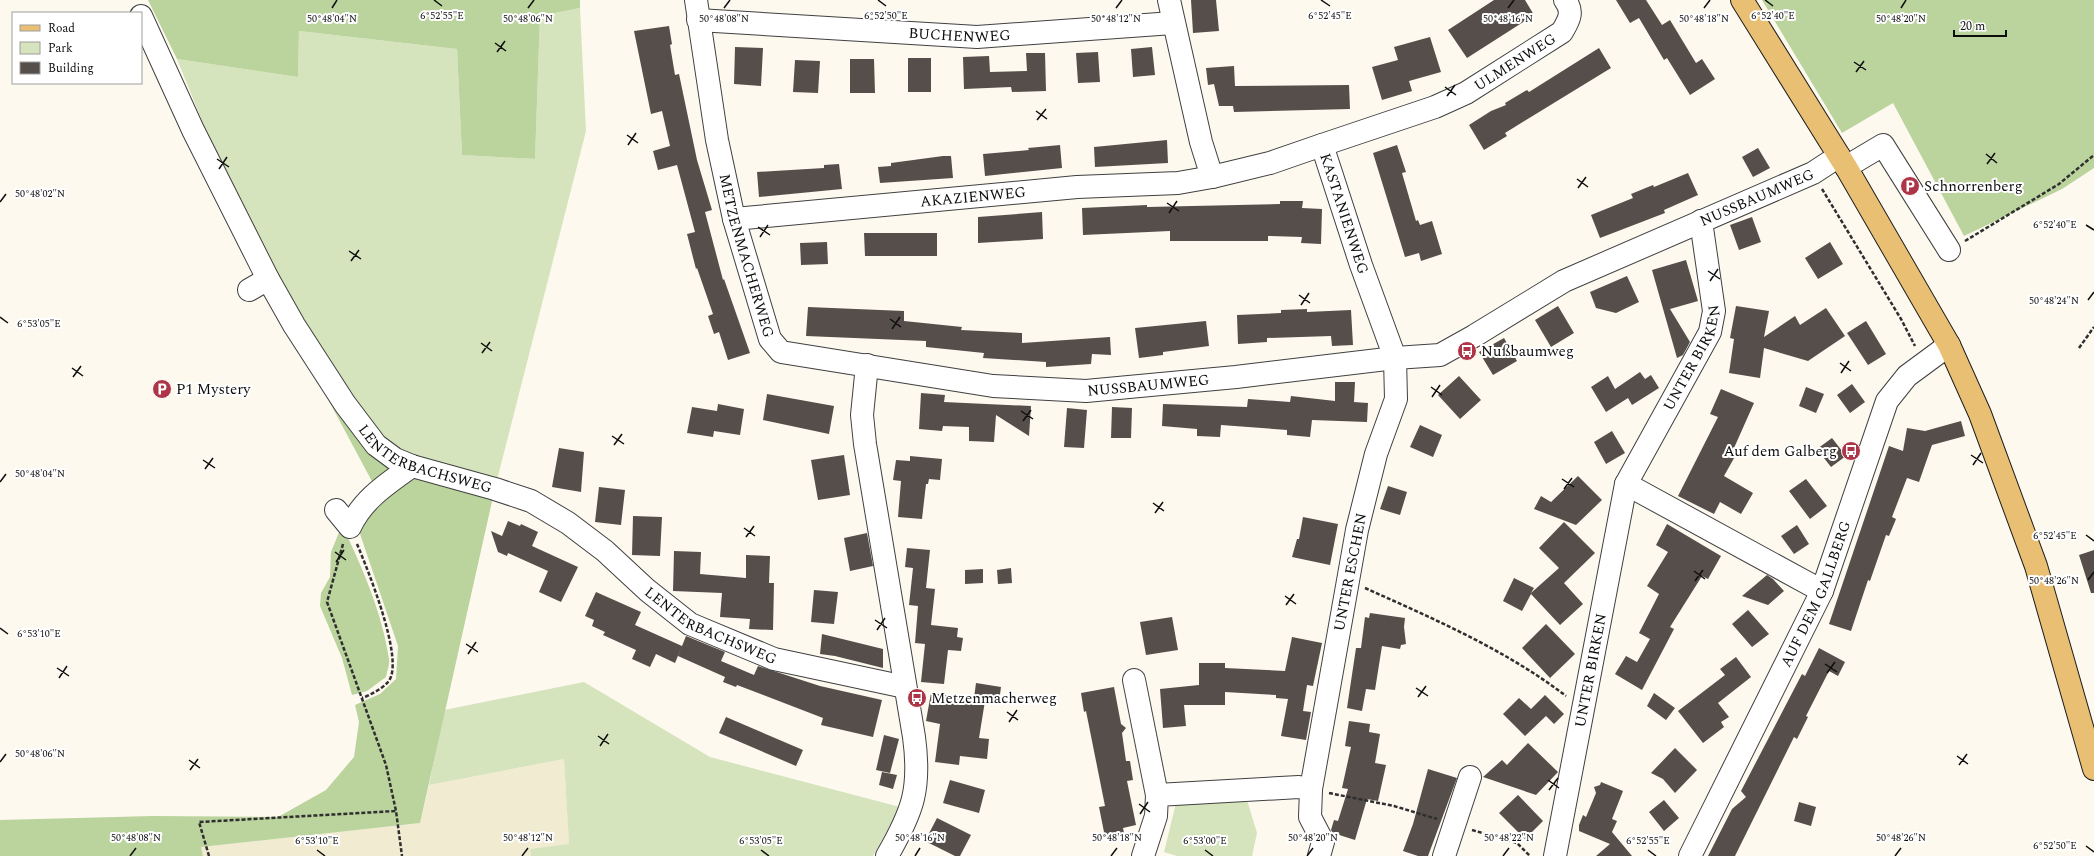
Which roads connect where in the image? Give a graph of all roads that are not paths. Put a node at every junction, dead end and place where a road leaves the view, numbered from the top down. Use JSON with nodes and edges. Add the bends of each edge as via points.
{"nodes":[{"id":1,"x":134,"y":0,"type":"edge"},
{"id":2,"x":1169,"y":0,"type":"edge"},
{"id":3,"x":1566,"y":0,"type":"edge"},
{"id":4,"x":1742,"y":0,"type":"edge"},
{"id":5,"x":697,"y":10,"type":"edge"},
{"id":6,"x":140,"y":12,"type":"edge"},
{"id":7,"x":142,"y":18,"type":"edge"},
{"id":8,"x":1173,"y":23,"type":"junction"},
{"id":9,"x":1322,"y":145,"type":"junction"},
{"id":10,"x":1842,"y":162,"type":"junction"},
{"id":11,"x":1212,"y":177,"type":"junction"},
{"id":12,"x":734,"y":219,"type":"junction"},
{"id":13,"x":1701,"y":221,"type":"junction"},
{"id":14,"x":1949,"y":250,"type":"road end"},
{"id":15,"x":268,"y":279,"type":"junction"},
{"id":16,"x":250,"y":290,"type":"dead end"},
{"id":17,"x":1949,"y":345,"type":"junction"},
{"id":18,"x":1395,"y":358,"type":"junction"},
{"id":19,"x":867,"y":365,"type":"junction"},
{"id":20,"x":412,"y":466,"type":"junction"},
{"id":21,"x":1626,"y":484,"type":"junction"},
{"id":22,"x":336,"y":510,"type":"dead end"},
{"id":23,"x":1822,"y":591,"type":"junction"},
{"id":24,"x":1134,"y":680,"type":"dead end"},
{"id":25,"x":905,"y":687,"type":"junction"},
{"id":26,"x":2094,"y":769,"type":"edge"},
{"id":27,"x":1470,"y":777,"type":"dead end"},
{"id":28,"x":1311,"y":789,"type":"junction"},
{"id":29,"x":1157,"y":795,"type":"junction"},
{"id":30,"x":887,"y":856,"type":"edge"},
{"id":31,"x":1143,"y":856,"type":"edge"},
{"id":32,"x":1318,"y":856,"type":"edge"},
{"id":33,"x":1444,"y":856,"type":"edge"},
{"id":34,"x":1555,"y":856,"type":"edge"},
{"id":35,"x":1690,"y":856,"type":"edge"}],
"edges":[{"from":1,"to":6,"type":"street"},
{"from":2,"to":8,"type":"street"},
{"from":3,"to":9,"type":"street","name":"ULMENWEG","via":[[1571,8],[1570,18],[1562,32],[1466,93],[1435,107]]},
{"from":4,"to":10,"type":"main road"},
{"from":5,"to":8,"type":"street","name":"BUCHENWEG","via":[[978,37]]},
{"from":5,"to":12,"type":"street","name":"METZENMACHERWEG","via":[[717,140]]},
{"from":7,"to":15,"type":"street","name":"LENTERBACHSWEG","via":[[193,130]]},
{"from":8,"to":11,"type":"street","via":[[1201,142]]},
{"from":9,"to":11,"type":"street","name":"KASTANIENWEG","via":[[1270,163]]},
{"from":9,"to":18,"type":"street","name":"KASTANIENWEG","via":[[1361,265]]},
{"from":10,"to":13,"type":"street","name":"NUSSBAUMWEG"},
{"from":10,"to":14,"type":"street","name":"NUSSBAUMWEG","via":[[1883,146]]},
{"from":10,"to":17,"type":"main road"},
{"from":11,"to":12,"type":"street","name":"AKAZIENWEG","via":[[1178,182],[1077,188]]},
{"from":12,"to":19,"type":"street","name":"METZENMACHERWEG","via":[[770,339],[781,352]]},
{"from":13,"to":18,"type":"street","name":"NUSSBAUMWEG","via":[[1564,281],[1440,355]]},
{"from":13,"to":21,"type":"street","name":"UNTER BIRKEN","via":[[1714,311],[1710,332]]},
{"from":15,"to":16,"type":"street"},
{"from":15,"to":20,"type":"street","name":"LENTERBACHSWEG","via":[[294,325],[363,430],[376,445],[395,459]]},
{"from":17,"to":23,"type":"street","name":"AUF DEM GALLBERG","via":[[1906,376],[1887,401]]},
{"from":17,"to":26,"type":"main road","via":[[1980,414],[2036,566]]},
{"from":18,"to":19,"type":"street","name":"NUSSBAUMWEG","via":[[1236,377],[1086,391],[993,386]]},
{"from":18,"to":28,"type":"street","name":"UNTER ESCHEN","via":[[1396,399],[1376,454],[1357,530]]},
{"from":19,"to":25,"type":"street","via":[[862,414],[865,444]]},
{"from":20,"to":22,"type":"street","via":[[375,492],[356,514],[350,527]]},
{"from":20,"to":25,"type":"street","name":"LENTERBACHSWEG","via":[[531,501],[568,523],[606,551],[647,590],[690,624],[774,659]]},
{"from":21,"to":23,"type":"street"},
{"from":21,"to":34,"type":"street","name":"UNTER BIRKEN"},
{"from":23,"to":35,"type":"street","name":"AUF DEM GALLBERG"},
{"from":24,"to":29,"type":"street"},
{"from":25,"to":30,"type":"street","via":[[914,737],[917,775],[910,812]]},
{"from":27,"to":33,"type":"street"},
{"from":28,"to":29,"type":"street","via":[[1300,787]]},
{"from":28,"to":32,"type":"street","name":"UNTER ESCHEN","via":[[1310,817],[1322,842]]},
{"from":29,"to":31,"type":"street","via":[[1156,816]]}]}
